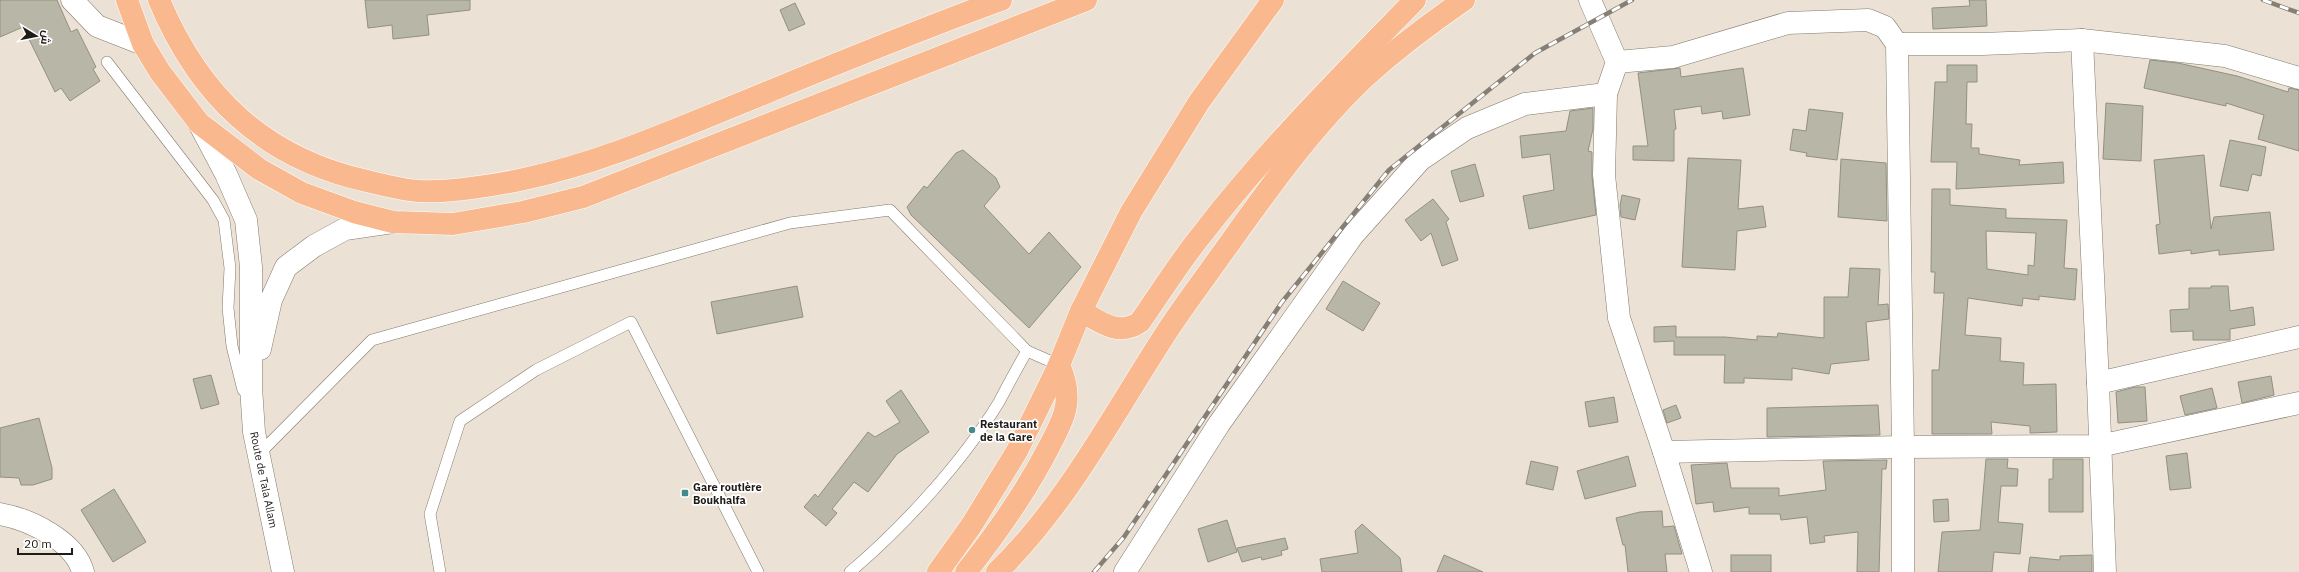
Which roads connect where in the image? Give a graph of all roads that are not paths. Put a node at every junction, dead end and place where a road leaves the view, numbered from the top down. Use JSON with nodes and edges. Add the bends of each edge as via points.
{"nodes":[{"id":1,"x":72,"y":0,"type":"edge"},
{"id":2,"x":127,"y":0,"type":"edge"},
{"id":3,"x":159,"y":0,"type":"edge"},
{"id":4,"x":1001,"y":0,"type":"edge"},
{"id":5,"x":1086,"y":0,"type":"edge"},
{"id":6,"x":1273,"y":0,"type":"edge"},
{"id":7,"x":1415,"y":0,"type":"edge"},
{"id":8,"x":1464,"y":0,"type":"edge"},
{"id":9,"x":1590,"y":0,"type":"edge"},
{"id":10,"x":2082,"y":40,"type":"junction"},
{"id":11,"x":143,"y":44,"type":"junction"},
{"id":12,"x":1897,"y":44,"type":"junction"},
{"id":13,"x":107,"y":62,"type":"dead end"},
{"id":14,"x":1617,"y":62,"type":"junction"},
{"id":15,"x":2299,"y":78,"type":"edge"},
{"id":16,"x":1606,"y":94,"type":"junction"},
{"id":17,"x":199,"y":123,"type":"junction"},
{"id":18,"x":393,"y":222,"type":"junction"},
{"id":19,"x":1081,"y":311,"type":"junction"},
{"id":20,"x":2299,"y":337,"type":"edge"},
{"id":21,"x":1027,"y":351,"type":"junction"},
{"id":22,"x":1059,"y":365,"type":"junction"},
{"id":23,"x":2098,"y":383,"type":"junction"},
{"id":24,"x":251,"y":387,"type":"junction"},
{"id":25,"x":2299,"y":403,"type":"edge"},
{"id":26,"x":254,"y":432,"type":"junction"},
{"id":27,"x":2099,"y":446,"type":"junction"},
{"id":28,"x":1903,"y":447,"type":"junction"},
{"id":29,"x":1664,"y":452,"type":"junction"},
{"id":30,"x":258,"y":455,"type":"junction"},
{"id":31,"x":0,"y":514,"type":"edge"},
{"id":32,"x":83,"y":572,"type":"edge"},
{"id":33,"x":283,"y":572,"type":"edge"},
{"id":34,"x":440,"y":572,"type":"edge"},
{"id":35,"x":758,"y":572,"type":"edge"},
{"id":36,"x":850,"y":572,"type":"edge"},
{"id":37,"x":938,"y":572,"type":"edge"},
{"id":38,"x":966,"y":572,"type":"edge"},
{"id":39,"x":997,"y":572,"type":"edge"},
{"id":40,"x":1126,"y":572,"type":"edge"},
{"id":41,"x":1701,"y":572,"type":"edge"},
{"id":42,"x":1903,"y":572,"type":"edge"},
{"id":43,"x":2105,"y":572,"type":"edge"}],
"edges":[{"from":1,"to":11,"type":"street","via":[[97,26]]},
{"from":2,"to":11,"type":"highway"},
{"from":3,"to":4,"type":"highway","via":[[166,18],[199,75],[259,136],[294,156],[335,174],[419,191],[524,179],[575,166],[639,144],[935,24]]},
{"from":5,"to":18,"type":"highway","via":[[583,197],[523,212],[453,224]]},
{"from":6,"to":19,"type":"highway","via":[[1199,102],[1131,212]]},
{"from":7,"to":19,"type":"highway","via":[[1308,110],[1261,163],[1202,233],[1140,322],[1129,328],[1116,329]]},
{"from":8,"to":39,"type":"highway","via":[[1418,32],[1369,74],[1310,135],[1254,208],[1162,339],[1061,498]]},
{"from":9,"to":14,"type":"street"},
{"from":10,"to":12,"type":"street"},
{"from":10,"to":15,"type":"street","via":[[2225,56]]},
{"from":10,"to":23,"type":"street"},
{"from":11,"to":17,"type":"highway","via":[[160,72]]},
{"from":12,"to":14,"type":"street","via":[[1885,28],[1868,20],[1788,23],[1673,57]]},
{"from":12,"to":28,"type":"street"},
{"from":13,"to":26,"type":"lane","via":[[213,200],[224,220],[230,268],[228,308],[232,346]]},
{"from":14,"to":16,"type":"street"},
{"from":16,"to":29,"type":"street","via":[[1604,175],[1619,318]]},
{"from":16,"to":40,"type":"street","via":[[1526,104],[1467,128],[1420,160],[1353,235],[1219,424]]},
{"from":17,"to":18,"type":"highway","via":[[259,169],[302,193],[354,212]]},
{"from":17,"to":24,"type":"street","via":[[226,174],[246,220],[251,267]]},
{"from":18,"to":24,"type":"street","via":[[344,229],[314,246],[286,267],[271,300]]},
{"from":19,"to":22,"type":"highway"},
{"from":20,"to":23,"type":"street"},
{"from":21,"to":22,"type":"lane"},
{"from":21,"to":30,"type":"lane","via":[[890,210],[790,223],[372,340]]},
{"from":21,"to":36,"type":"lane","via":[[998,403],[961,456],[876,550]]},
{"from":22,"to":37,"type":"highway","via":[[1017,451],[971,526]]},
{"from":22,"to":38,"type":"highway","via":[[1067,395],[1060,425],[1039,466]]},
{"from":23,"to":27,"type":"street"},
{"from":24,"to":26,"type":"street","name":"Route de Tala Allam"},
{"from":25,"to":27,"type":"street"},
{"from":26,"to":30,"type":"street","name":"Route de Tala Allam"},
{"from":27,"to":28,"type":"street"},
{"from":27,"to":43,"type":"street"},
{"from":28,"to":29,"type":"street"},
{"from":28,"to":42,"type":"street"},
{"from":29,"to":41,"type":"street"},
{"from":30,"to":33,"type":"street","name":"Route de Tala Allam"},
{"from":31,"to":32,"type":"street","via":[[21,518],[58,537],[82,565]]},
{"from":34,"to":35,"type":"lane","via":[[430,514],[460,421],[536,370],[631,322]]}]}
